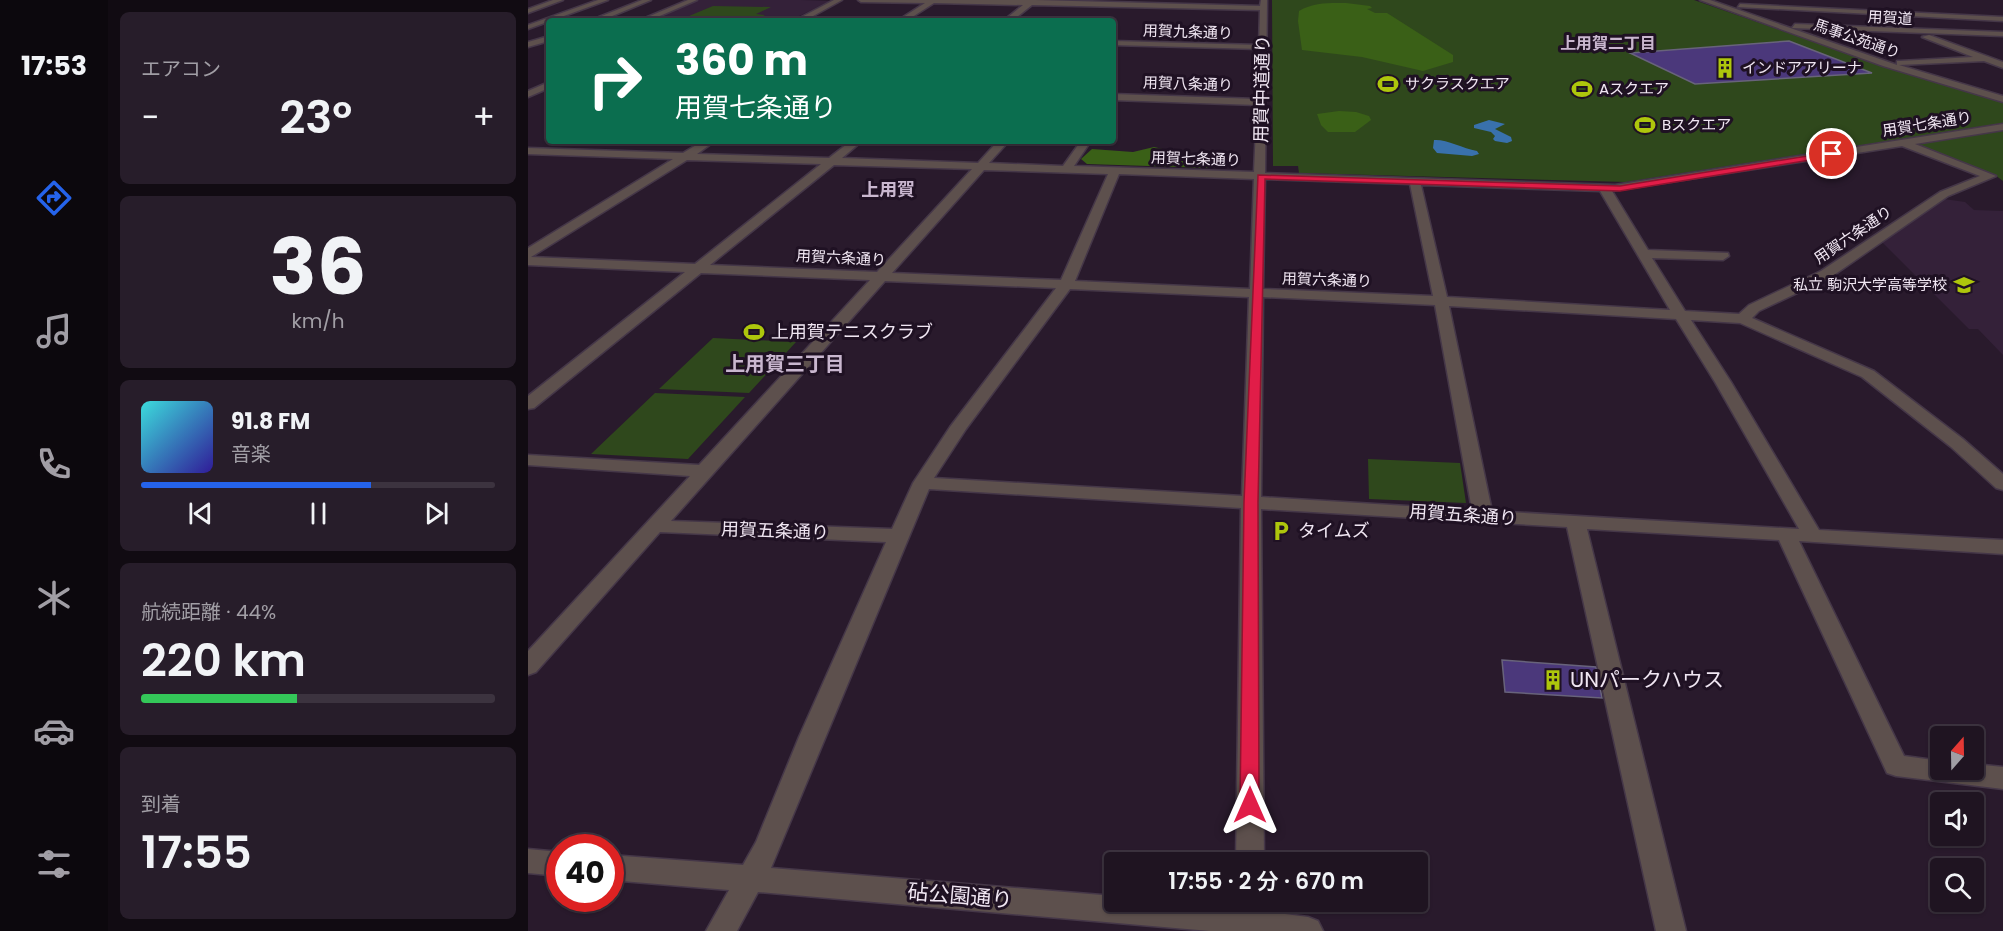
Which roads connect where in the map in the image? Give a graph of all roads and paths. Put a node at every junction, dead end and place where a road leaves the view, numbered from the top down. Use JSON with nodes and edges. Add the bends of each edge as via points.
{"nodes":[{"id":1,"x":560,"y":0,"type":"edge"},
{"id":2,"x":605,"y":0,"type":"edge"},
{"id":3,"x":648,"y":0,"type":"edge"},
{"id":4,"x":694,"y":0,"type":"edge"},
{"id":5,"x":839,"y":0,"type":"edge"},
{"id":6,"x":861,"y":0,"type":"edge"},
{"id":7,"x":1703,"y":0,"type":"edge"},
{"id":8,"x":1783,"y":0,"type":"edge"},
{"id":9,"x":932,"y":2,"type":"junction"},
{"id":10,"x":1032,"y":2,"type":"edge"},
{"id":11,"x":1129,"y":2,"type":"edge"},
{"id":12,"x":1264,"y":4,"type":"edge"},
{"id":13,"x":1718,"y":4,"type":"junction"},
{"id":14,"x":591,"y":5,"type":"junction"},
{"id":15,"x":633,"y":6,"type":"junction"},
{"id":16,"x":1950,"y":6,"type":"dead end"},
{"id":17,"x":1790,"y":8,"type":"junction"},
{"id":18,"x":528,"y":9,"type":"edge"},
{"id":19,"x":1845,"y":11,"type":"junction"},
{"id":20,"x":1120,"y":13,"type":"dead end"},
{"id":21,"x":1965,"y":17,"type":"junction"},
{"id":22,"x":555,"y":18,"type":"edge"},
{"id":23,"x":601,"y":18,"type":"edge"},
{"id":24,"x":649,"y":18,"type":"edge"},
{"id":25,"x":804,"y":18,"type":"edge"},
{"id":26,"x":906,"y":18,"type":"edge"},
{"id":27,"x":1011,"y":18,"type":"edge"},
{"id":28,"x":2003,"y":19,"type":"edge"},
{"id":29,"x":546,"y":21,"type":"edge"},
{"id":30,"x":1775,"y":24,"type":"junction"},
{"id":31,"x":528,"y":28,"type":"edge"},
{"id":32,"x":546,"y":30,"type":"edge"},
{"id":33,"x":1864,"y":30,"type":"junction"},
{"id":34,"x":1913,"y":33,"type":"junction"},
{"id":35,"x":1990,"y":34,"type":"junction"},
{"id":36,"x":2003,"y":34,"type":"edge"},
{"id":37,"x":546,"y":39,"type":"edge"},
{"id":38,"x":1116,"y":43,"type":"edge"},
{"id":39,"x":528,"y":45,"type":"edge"},
{"id":40,"x":1263,"y":47,"type":"junction"},
{"id":41,"x":1982,"y":59,"type":"junction"},
{"id":42,"x":1886,"y":64,"type":"junction"},
{"id":43,"x":2003,"y":65,"type":"edge"},
{"id":44,"x":528,"y":82,"type":"edge"},
{"id":45,"x":546,"y":84,"type":"edge"},
{"id":46,"x":546,"y":85,"type":"edge"},
{"id":47,"x":528,"y":94,"type":"edge"},
{"id":48,"x":1116,"y":99,"type":"edge"},
{"id":49,"x":2003,"y":99,"type":"edge"},
{"id":50,"x":1262,"y":102,"type":"junction"},
{"id":51,"x":2003,"y":127,"type":"edge"},
{"id":52,"x":1903,"y":143,"type":"junction"},
{"id":53,"x":559,"y":144,"type":"edge"},
{"id":54,"x":705,"y":144,"type":"edge"},
{"id":55,"x":853,"y":144,"type":"edge"},
{"id":56,"x":1001,"y":144,"type":"edge"},
{"id":57,"x":1084,"y":144,"type":"edge"},
{"id":58,"x":528,"y":151,"type":"edge"},
{"id":59,"x":543,"y":152,"type":"junction"},
{"id":60,"x":685,"y":157,"type":"junction"},
{"id":61,"x":528,"y":160,"type":"edge"},
{"id":62,"x":831,"y":162,"type":"junction"},
{"id":63,"x":981,"y":167,"type":"junction"},
{"id":64,"x":1066,"y":170,"type":"junction"},
{"id":65,"x":1115,"y":171,"type":"junction"},
{"id":66,"x":1261,"y":176,"type":"junction"},
{"id":67,"x":1415,"y":182,"type":"junction"},
{"id":68,"x":1604,"y":188,"type":"junction"},
{"id":69,"x":528,"y":254,"type":"edge"},
{"id":70,"x":1644,"y":254,"type":"junction"},
{"id":71,"x":1723,"y":256,"type":"dead end"},
{"id":72,"x":528,"y":261,"type":"edge"},
{"id":73,"x":698,"y":268,"type":"junction"},
{"id":74,"x":881,"y":277,"type":"junction"},
{"id":75,"x":1066,"y":285,"type":"junction"},
{"id":76,"x":1257,"y":294,"type":"junction"},
{"id":77,"x":1440,"y":301,"type":"junction"},
{"id":78,"x":1680,"y":315,"type":"junction"},
{"id":79,"x":1743,"y":319,"type":"junction"},
{"id":80,"x":528,"y":404,"type":"edge"},
{"id":81,"x":528,"y":460,"type":"edge"},
{"id":82,"x":704,"y":471,"type":"junction"},
{"id":83,"x":922,"y":483,"type":"junction"},
{"id":84,"x":2003,"y":484,"type":"edge"},
{"id":85,"x":1251,"y":502,"type":"junction"},
{"id":86,"x":1483,"y":516,"type":"junction"},
{"id":87,"x":1576,"y":523,"type":"junction"},
{"id":88,"x":653,"y":526,"type":"junction"},
{"id":89,"x":1786,"y":534,"type":"junction"},
{"id":90,"x":897,"y":536,"type":"junction"},
{"id":91,"x":1813,"y":536,"type":"junction"},
{"id":92,"x":2003,"y":547,"type":"edge"},
{"id":93,"x":528,"y":666,"type":"edge"},
{"id":94,"x":2003,"y":778,"type":"edge"},
{"id":95,"x":1250,"y":852,"type":"edge"},
{"id":96,"x":528,"y":861,"type":"edge"},
{"id":97,"x":546,"y":863,"type":"edge"},
{"id":98,"x":624,"y":868,"type":"edge"},
{"id":99,"x":752,"y":877,"type":"junction"},
{"id":100,"x":1249,"y":918,"type":"edge"},
{"id":101,"x":721,"y":931,"type":"edge"},
{"id":102,"x":1308,"y":931,"type":"edge"},
{"id":103,"x":1671,"y":931,"type":"edge"}],
"edges":[{"from":1,"to":18,"type":"street"},
{"from":2,"to":14,"type":"street"},
{"from":3,"to":15,"type":"street"},
{"from":4,"to":24,"type":"street"},
{"from":5,"to":25,"type":"street"},
{"from":6,"to":9,"type":"street"},
{"from":7,"to":13,"type":"street","name":"馬事公苑通り"},
{"from":8,"to":17,"type":"street"},
{"from":9,"to":10,"type":"street"},
{"from":9,"to":26,"type":"street"},
{"from":10,"to":11,"type":"street"},
{"from":10,"to":27,"type":"street"},
{"from":11,"to":12,"type":"street"},
{"from":11,"to":20,"type":"street"},
{"from":12,"to":40,"type":"street","name":"用賀中道通り"},
{"from":13,"to":17,"type":"street"},
{"from":13,"to":30,"type":"street","name":"馬事公苑通り"},
{"from":14,"to":15,"type":"street"},
{"from":14,"to":22,"type":"street"},
{"from":15,"to":23,"type":"street"},
{"from":16,"to":21,"type":"street"},
{"from":17,"to":19,"type":"street"},
{"from":19,"to":21,"type":"street"},
{"from":19,"to":33,"type":"street"},
{"from":21,"to":28,"type":"street"},
{"from":21,"to":35,"type":"street"},
{"from":29,"to":31,"type":"street"},
{"from":30,"to":33,"type":"street","name":"用賀道"},
{"from":30,"to":42,"type":"street","name":"馬事公苑通り"},
{"from":31,"to":32,"type":"street"},
{"from":33,"to":34,"type":"street","name":"用賀道"},
{"from":34,"to":35,"type":"street","name":"用賀道"},
{"from":34,"to":41,"type":"street"},
{"from":35,"to":36,"type":"street","name":"用賀道"},
{"from":37,"to":39,"type":"street"},
{"from":38,"to":40,"type":"street","name":"用賀九条通り"},
{"from":40,"to":50,"type":"street","name":"用賀中道通り"},
{"from":41,"to":42,"type":"street"},
{"from":41,"to":43,"type":"street"},
{"from":42,"to":49,"type":"street","name":"馬事公苑通り"},
{"from":44,"to":45,"type":"street"},
{"from":46,"to":47,"type":"street"},
{"from":48,"to":50,"type":"street","name":"用賀八条通り"},
{"from":50,"to":66,"type":"street","name":"用賀中道通り"},
{"from":51,"to":52,"type":"street","name":"用賀七条通り"},
{"from":52,"to":68,"type":"street","name":"用賀七条通り"},
{"from":52,"to":79,"type":"street","name":"用賀六条通り","via":[[1990,176],[1944,194],[1826,274],[1754,308]]},
{"from":53,"to":59,"type":"street"},
{"from":54,"to":60,"type":"street"},
{"from":55,"to":62,"type":"street"},
{"from":56,"to":63,"type":"street"},
{"from":57,"to":64,"type":"street"},
{"from":58,"to":59,"type":"street","name":"用賀七条通り"},
{"from":59,"to":60,"type":"street","name":"用賀七条通り"},
{"from":59,"to":61,"type":"street"},
{"from":60,"to":62,"type":"street","name":"用賀七条通り"},
{"from":60,"to":69,"type":"street"},
{"from":62,"to":63,"type":"street","name":"用賀七条通り"},
{"from":62,"to":73,"type":"street"},
{"from":63,"to":64,"type":"street","name":"用賀七条通り"},
{"from":63,"to":74,"type":"street"},
{"from":64,"to":65,"type":"street","name":"用賀七条通り"},
{"from":65,"to":66,"type":"street","name":"用賀七条通り"},
{"from":65,"to":75,"type":"street"},
{"from":66,"to":67,"type":"street","name":"用賀七条通り"},
{"from":66,"to":76,"type":"street","name":"用賀中道通り"},
{"from":67,"to":68,"type":"street","name":"用賀七条通り"},
{"from":67,"to":77,"type":"street"},
{"from":68,"to":70,"type":"street"},
{"from":70,"to":71,"type":"street"},
{"from":70,"to":78,"type":"street"},
{"from":72,"to":73,"type":"street","name":"用賀六条通り"},
{"from":73,"to":74,"type":"street","name":"用賀六条通り"},
{"from":73,"to":80,"type":"street"},
{"from":74,"to":75,"type":"street","name":"用賀六条通り"},
{"from":74,"to":82,"type":"street"},
{"from":75,"to":76,"type":"street","name":"用賀六条通り"},
{"from":75,"to":83,"type":"street","via":[[959,427]]},
{"from":76,"to":77,"type":"street","name":"用賀六条通り"},
{"from":76,"to":85,"type":"street","name":"用賀中道通り"},
{"from":77,"to":78,"type":"street","name":"用賀六条通り"},
{"from":77,"to":86,"type":"street"},
{"from":78,"to":79,"type":"street","name":"用賀六条通り"},
{"from":78,"to":91,"type":"street"},
{"from":79,"to":84,"type":"street","via":[[1868,374]]},
{"from":81,"to":82,"type":"street"},
{"from":82,"to":88,"type":"street"},
{"from":83,"to":85,"type":"street","name":"用賀五条通り"},
{"from":83,"to":90,"type":"street"},
{"from":85,"to":86,"type":"street","name":"用賀五条通り"},
{"from":85,"to":95,"type":"street","name":"用賀中道通り"},
{"from":86,"to":87,"type":"street","name":"用賀五条通り"},
{"from":87,"to":89,"type":"street","name":"用賀五条通り"},
{"from":87,"to":103,"type":"street"},
{"from":88,"to":90,"type":"street","name":"用賀五条通り"},
{"from":88,"to":93,"type":"street"},
{"from":89,"to":91,"type":"street","name":"用賀五条通り"},
{"from":89,"to":94,"type":"street","via":[[1896,766]]},
{"from":90,"to":99,"type":"street"},
{"from":91,"to":92,"type":"street","name":"用賀五条通り"},
{"from":96,"to":97,"type":"street"},
{"from":98,"to":99,"type":"street","name":"砧公園通り"},
{"from":99,"to":100,"type":"street","name":"砧公園通り"},
{"from":99,"to":101,"type":"street"},
{"from":100,"to":102,"type":"street","name":"砧公園通り"}]}
